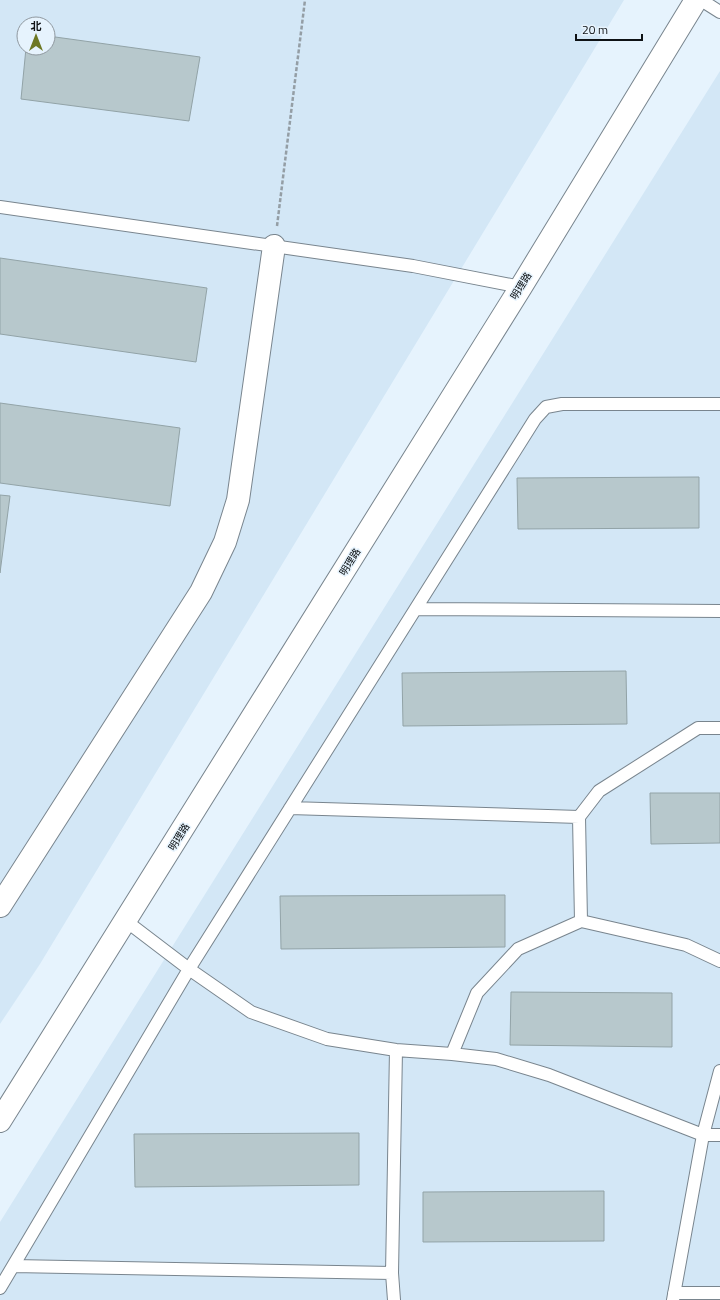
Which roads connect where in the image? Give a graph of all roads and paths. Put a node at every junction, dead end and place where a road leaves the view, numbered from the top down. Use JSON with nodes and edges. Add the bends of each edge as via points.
{"nodes":[{"id":1,"x":305,"y":0,"type":"edge"},
{"id":2,"x":696,"y":0,"type":"edge"},
{"id":3,"x":701,"y":0,"type":"edge"},
{"id":4,"x":720,"y":12,"type":"edge"},
{"id":5,"x":0,"y":207,"type":"edge"},
{"id":6,"x":274,"y":246,"type":"junction"},
{"id":7,"x":521,"y":287,"type":"junction"},
{"id":8,"x":720,"y":404,"type":"edge"},
{"id":9,"x":416,"y":609,"type":"junction"},
{"id":10,"x":720,"y":611,"type":"edge"},
{"id":11,"x":720,"y":728,"type":"edge"},
{"id":12,"x":290,"y":808,"type":"junction"},
{"id":13,"x":578,"y":817,"type":"junction"},
{"id":14,"x":0,"y":906,"type":"edge"},
{"id":15,"x":126,"y":921,"type":"junction"},
{"id":16,"x":581,"y":921,"type":"junction"},
{"id":17,"x":720,"y":961,"type":"edge"},
{"id":18,"x":189,"y":969,"type":"junction"},
{"id":19,"x":396,"y":1050,"type":"junction"},
{"id":20,"x":452,"y":1054,"type":"junction"},
{"id":21,"x":720,"y":1071,"type":"edge"},
{"id":22,"x":0,"y":1121,"type":"edge"},
{"id":23,"x":703,"y":1135,"type":"junction"},
{"id":24,"x":720,"y":1135,"type":"edge"},
{"id":25,"x":13,"y":1266,"type":"junction"},
{"id":26,"x":392,"y":1273,"type":"junction"},
{"id":27,"x":0,"y":1288,"type":"edge"},
{"id":28,"x":720,"y":1293,"type":"edge"},
{"id":29,"x":673,"y":1296,"type":"edge"},
{"id":30,"x":394,"y":1300,"type":"edge"}],
"edges":[{"from":1,"to":6,"type":"path"},
{"from":2,"to":7,"type":"street","name":"明理路"},
{"from":3,"to":4,"type":"lane"},
{"from":5,"to":6,"type":"lane"},
{"from":6,"to":7,"type":"lane","via":[[413,266]]},
{"from":6,"to":14,"type":"street","via":[[238,500],[225,542],[201,592]]},
{"from":7,"to":15,"type":"street","name":"明理路"},
{"from":8,"to":9,"type":"lane","via":[[562,404],[546,407],[535,418]]},
{"from":9,"to":10,"type":"lane"},
{"from":9,"to":12,"type":"lane"},
{"from":11,"to":13,"type":"lane","via":[[698,728],[599,791]]},
{"from":12,"to":13,"type":"lane"},
{"from":12,"to":18,"type":"lane"},
{"from":13,"to":16,"type":"lane"},
{"from":15,"to":18,"type":"lane"},
{"from":15,"to":22,"type":"street","name":"明理路"},
{"from":16,"to":17,"type":"lane","via":[[686,945]]},
{"from":16,"to":20,"type":"lane","via":[[518,949],[477,993]]},
{"from":18,"to":19,"type":"lane","via":[[251,1012],[327,1039]]},
{"from":18,"to":25,"type":"lane"},
{"from":19,"to":20,"type":"lane"},
{"from":19,"to":26,"type":"lane"},
{"from":20,"to":23,"type":"lane","via":[[496,1060],[550,1075]]},
{"from":21,"to":23,"type":"lane"},
{"from":23,"to":24,"type":"lane"},
{"from":23,"to":29,"type":"lane"},
{"from":25,"to":26,"type":"lane"},
{"from":25,"to":27,"type":"lane"},
{"from":26,"to":30,"type":"lane"},
{"from":28,"to":29,"type":"lane"}]}
